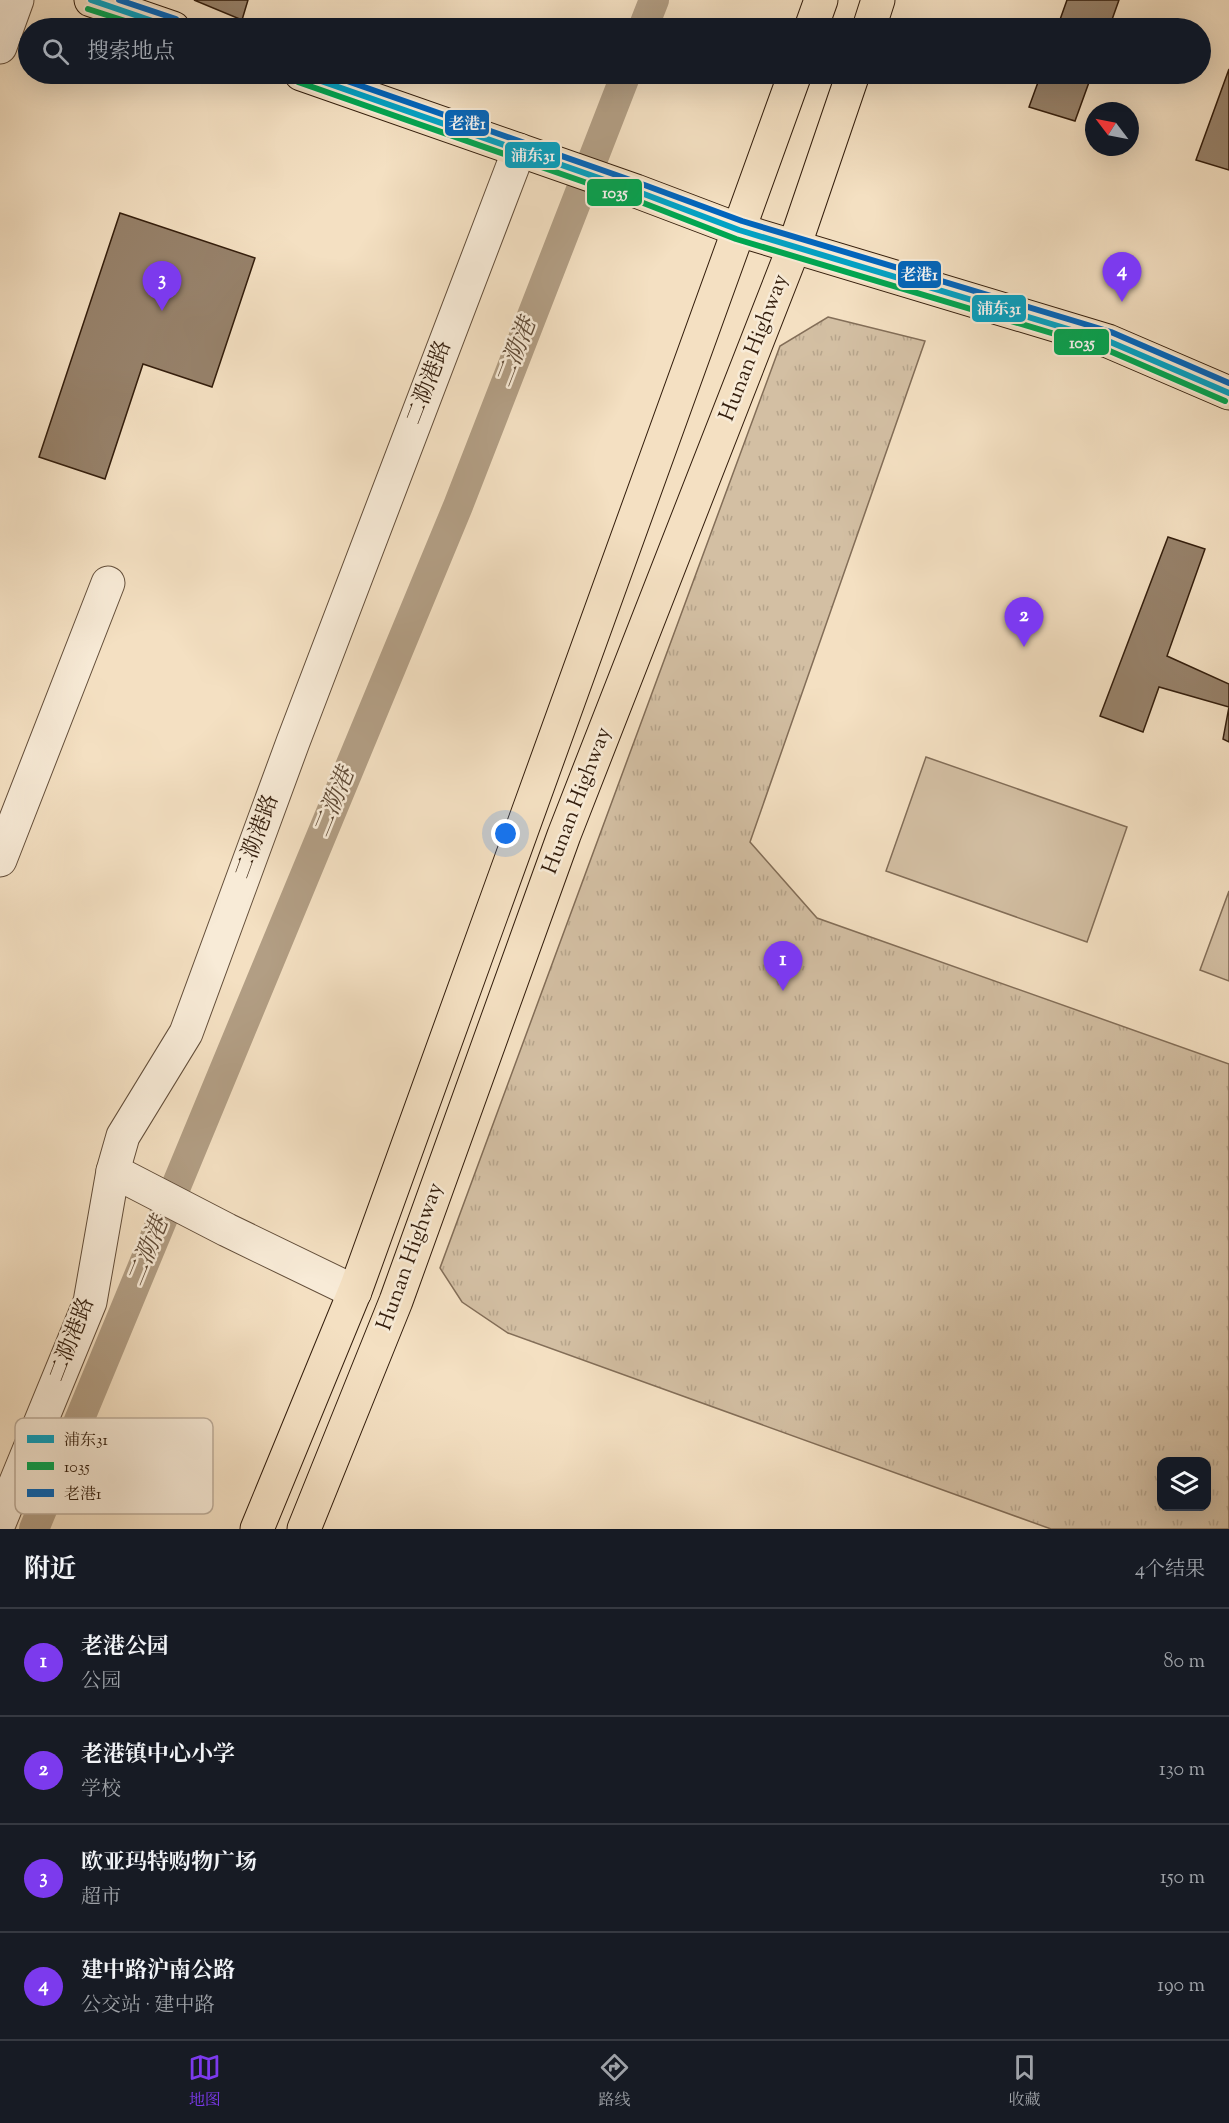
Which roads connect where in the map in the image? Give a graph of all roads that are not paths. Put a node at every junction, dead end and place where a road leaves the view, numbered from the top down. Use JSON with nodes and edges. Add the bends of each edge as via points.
{"nodes":[{"id":1,"x":17,"y":0,"type":"edge"},
{"id":2,"x":91,"y":0,"type":"edge"},
{"id":3,"x":821,"y":0,"type":"edge"},
{"id":4,"x":878,"y":0,"type":"edge"},
{"id":5,"x":144,"y":18,"type":"edge"},
{"id":6,"x":815,"y":18,"type":"edge"},
{"id":7,"x":872,"y":18,"type":"edge"},
{"id":8,"x":0,"y":46,"type":"edge"},
{"id":9,"x":330,"y":84,"type":"edge"},
{"id":10,"x":791,"y":84,"type":"edge"},
{"id":11,"x":850,"y":84,"type":"edge"},
{"id":12,"x":532,"y":154,"type":"junction"},
{"id":13,"x":740,"y":230,"type":"junction"},
{"id":14,"x":794,"y":247,"type":"junction"},
{"id":15,"x":1229,"y":393,"type":"edge"},
{"id":16,"x":108,"y":583,"type":"dead end"},
{"id":17,"x":0,"y":860,"type":"edge"},
{"id":18,"x":122,"y":1176,"type":"junction"},
{"id":19,"x":355,"y":1292,"type":"junction"},
{"id":20,"x":42,"y":1418,"type":"edge"},
{"id":21,"x":15,"y":1484,"type":"edge"},
{"id":22,"x":0,"y":1521,"type":"edge"},
{"id":23,"x":257,"y":1529,"type":"edge"},
{"id":24,"x":304,"y":1529,"type":"edge"}],
"edges":[{"from":1,"to":8,"type":"street"},
{"from":2,"to":5,"type":"main road"},
{"from":3,"to":6,"type":"main road"},
{"from":4,"to":7,"type":"main road"},
{"from":9,"to":12,"type":"main road"},
{"from":10,"to":13,"type":"main road","name":"Hunan Highway"},
{"from":11,"to":14,"type":"main road","name":"Hunan Highway"},
{"from":12,"to":13,"type":"main road"},
{"from":12,"to":18,"type":"street","name":"二泐港路","via":[[293,742],[186,1033],[123,1136]]},
{"from":13,"to":14,"type":"main road"},
{"from":13,"to":19,"type":"main road","name":"Hunan Highway"},
{"from":14,"to":15,"type":"main road","via":[[1108,341]]},
{"from":14,"to":24,"type":"main road","name":"Hunan Highway","via":[[564,835],[396,1301]]},
{"from":16,"to":17,"type":"street"},
{"from":18,"to":19,"type":"street"},
{"from":18,"to":20,"type":"street","name":"二泐港路","via":[[90,1302]]},
{"from":19,"to":23,"type":"main road","name":"Hunan Highway"},
{"from":21,"to":22,"type":"street","name":"二泐港路"}]}
